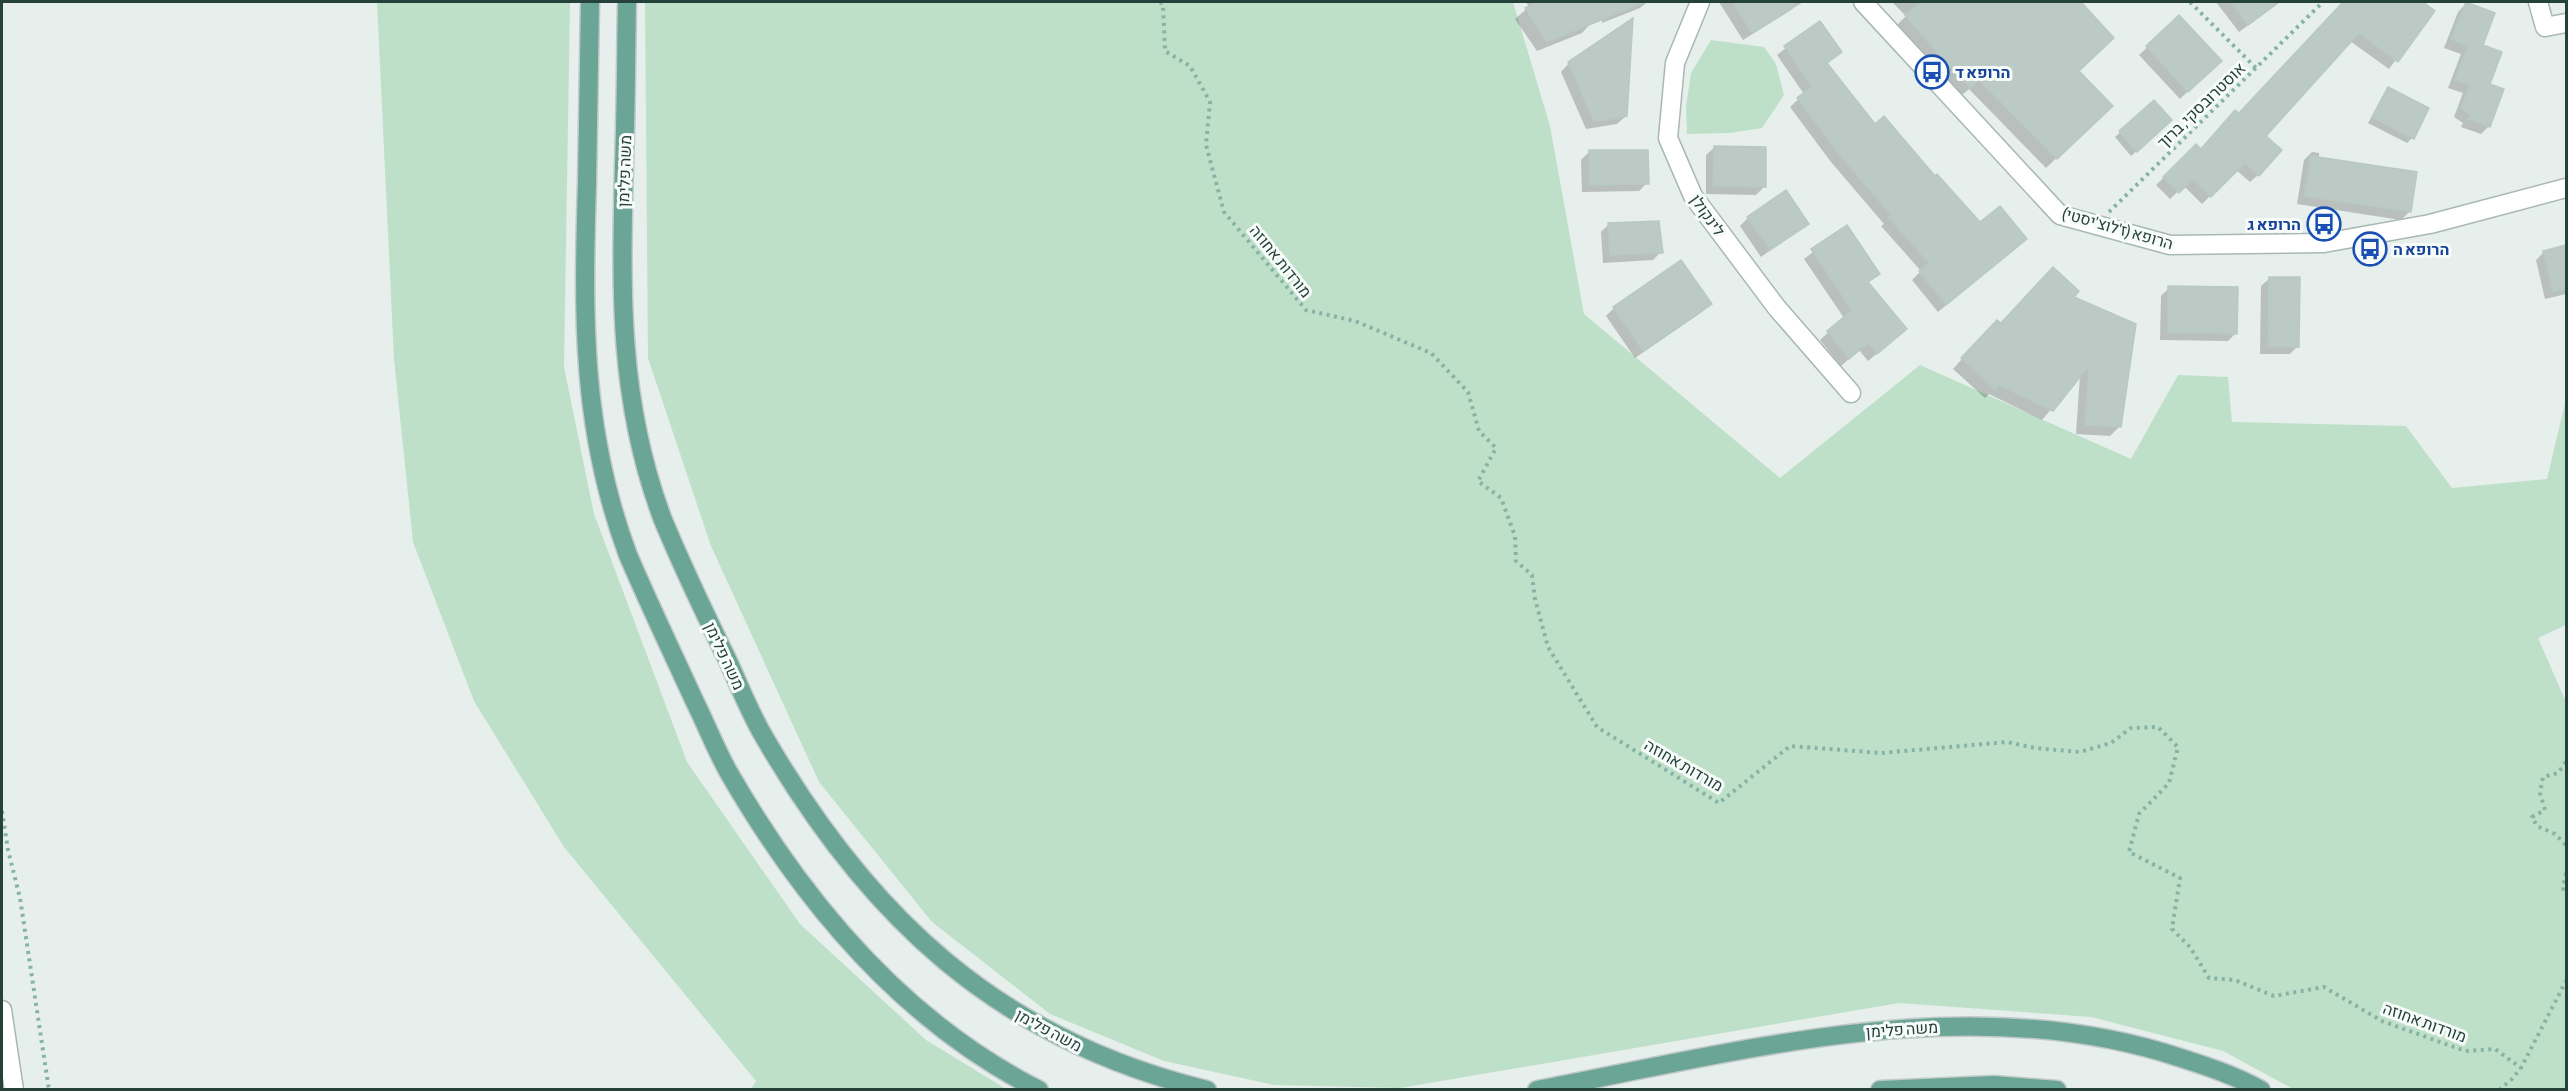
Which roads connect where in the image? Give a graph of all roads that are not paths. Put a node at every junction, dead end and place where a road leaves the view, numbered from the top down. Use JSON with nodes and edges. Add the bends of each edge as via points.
{"nodes":[{"id":1,"x":590,"y":2,"type":"edge"},
{"id":2,"x":627,"y":2,"type":"edge"},
{"id":3,"x":1700,"y":2,"type":"edge"},
{"id":4,"x":1863,"y":2,"type":"edge"},
{"id":5,"x":2538,"y":2,"type":"edge"},
{"id":6,"x":2566,"y":24,"type":"edge"},
{"id":7,"x":2566,"y":188,"type":"edge"},
{"id":8,"x":1851,"y":393,"type":"dead end"},
{"id":9,"x":2,"y":1010,"type":"edge"},
{"id":10,"x":14,"y":1089,"type":"edge"},
{"id":11,"x":1039,"y":1089,"type":"edge"},
{"id":12,"x":1207,"y":1089,"type":"edge"},
{"id":13,"x":1537,"y":1089,"type":"edge"},
{"id":14,"x":1880,"y":1089,"type":"edge"},
{"id":15,"x":2057,"y":1089,"type":"edge"},
{"id":16,"x":2262,"y":1089,"type":"edge"}],
"edges":[{"from":1,"to":11,"type":"main road","via":[[585,350],[595,441],[615,521],[628,555],[728,772],[813,898],[876,971],[942,1029],[987,1061]]},
{"from":2,"to":12,"type":"main road","name":"משה פלימן","via":[[621,259],[632,413],[663,520],[762,732],[801,797],[842,854],[903,923],[965,978],[1007,1008],[1078,1046],[1110,1060]]},
{"from":3,"to":8,"type":"street","name":"לינקולן","via":[[1675,63],[1668,138],[1693,196],[1777,308]]},
{"from":4,"to":7,"type":"street","name":"הרופא (ז'לוצ'יסטי)","via":[[2060,215],[2170,245],[2324,243],[2430,224]]},
{"from":5,"to":6,"type":"street","via":[[2545,27]]},
{"from":9,"to":10,"type":"street"},
{"from":13,"to":16,"type":"main road","name":"משה פלימן","via":[[1825,1036],[1995,1026],[2072,1032],[2125,1042],[2203,1065]]},
{"from":14,"to":15,"type":"main road","via":[[1975,1085]]}]}
